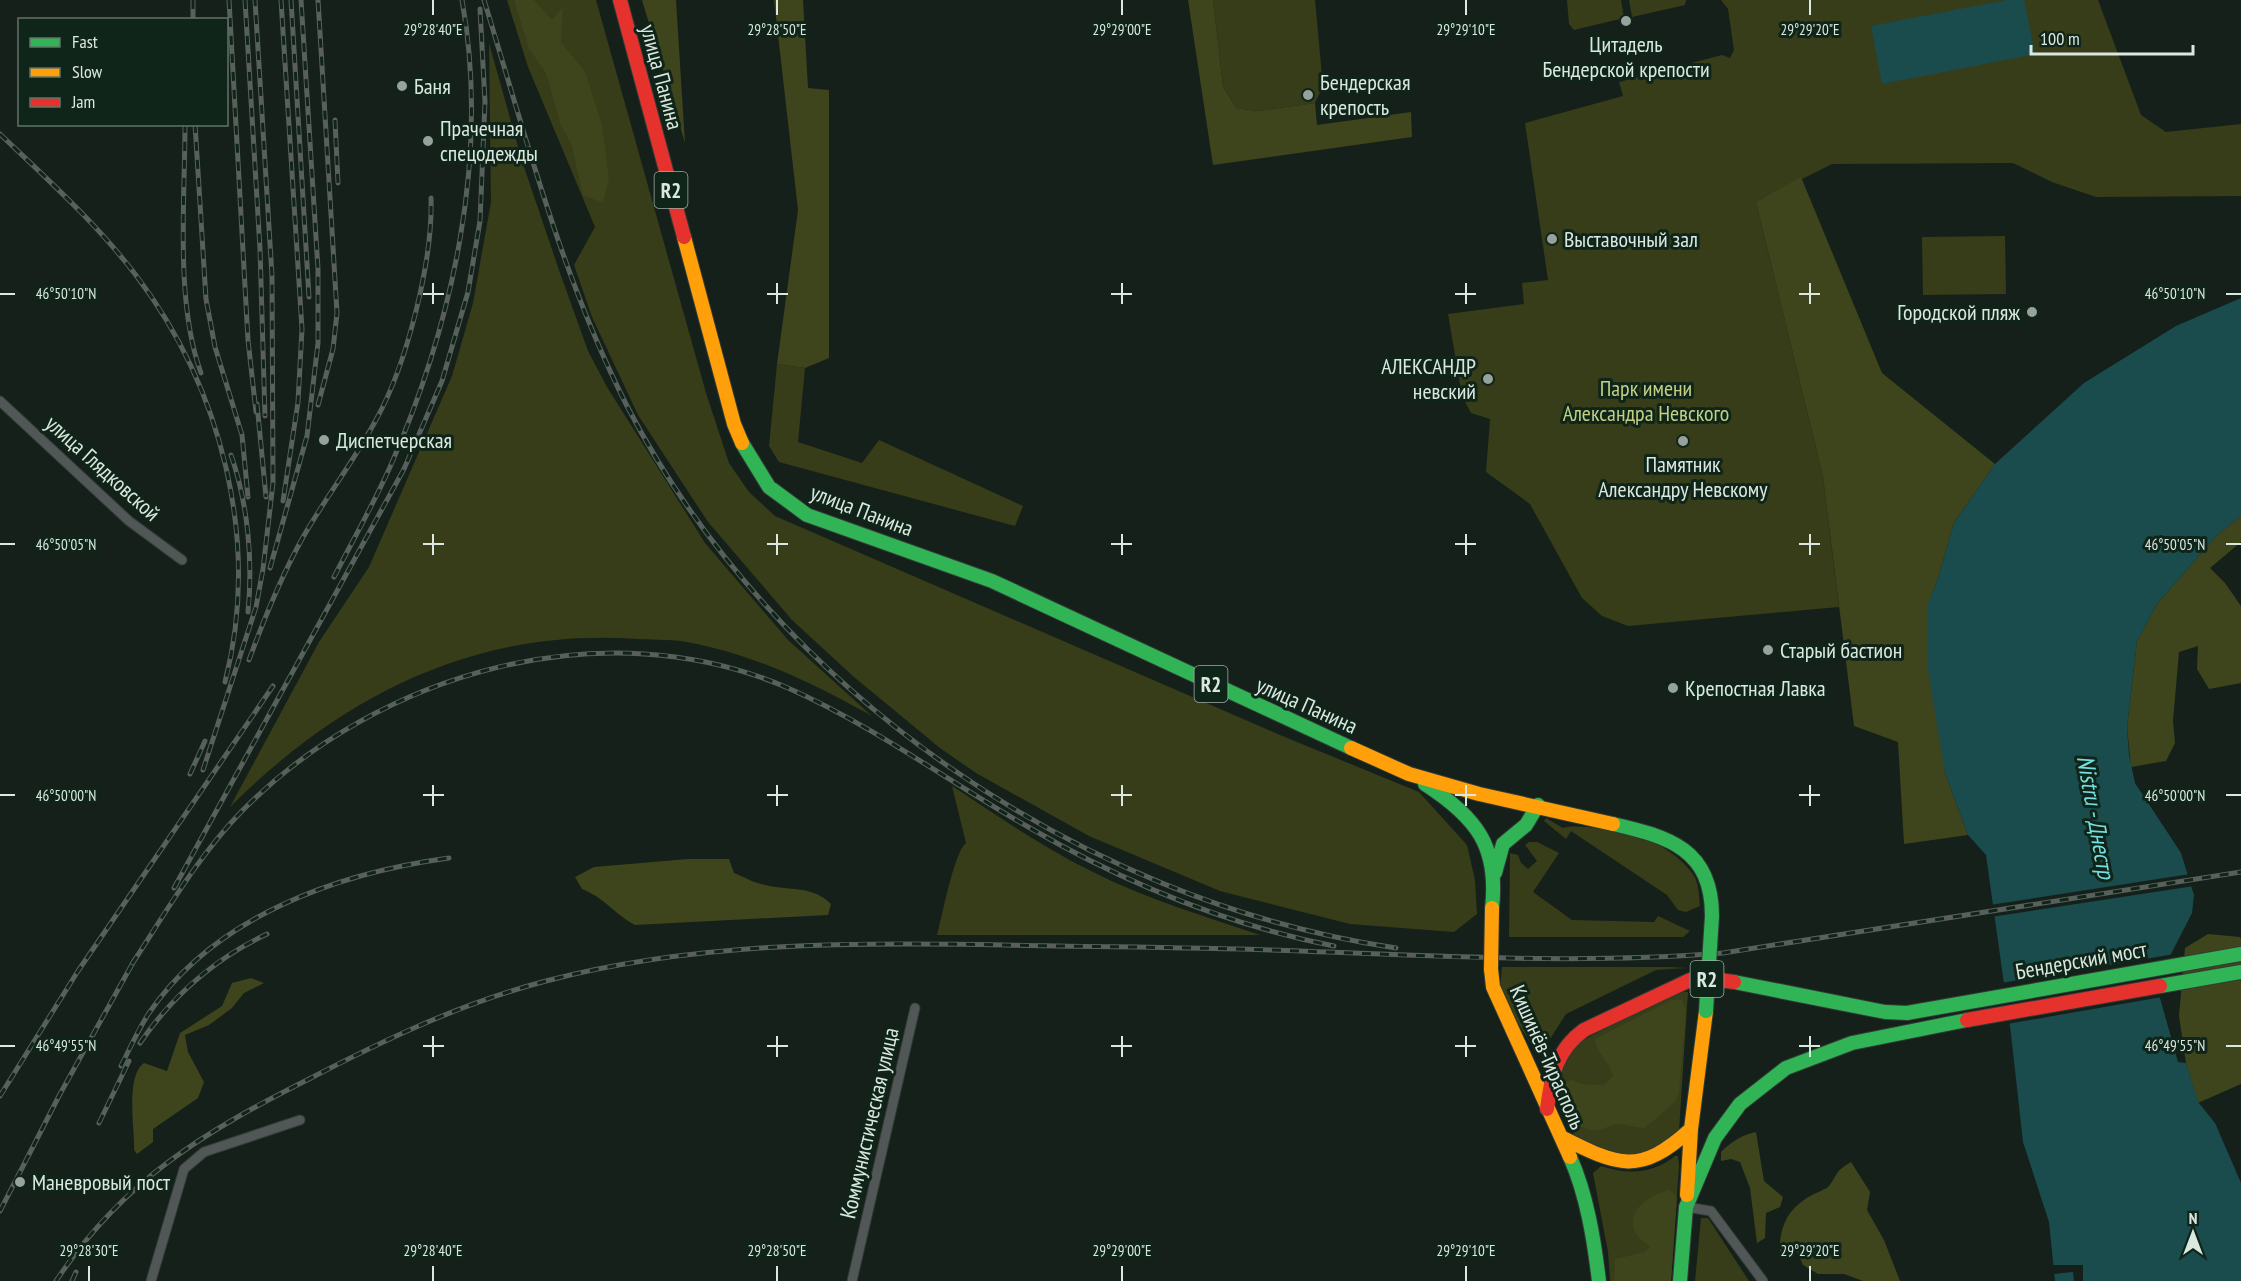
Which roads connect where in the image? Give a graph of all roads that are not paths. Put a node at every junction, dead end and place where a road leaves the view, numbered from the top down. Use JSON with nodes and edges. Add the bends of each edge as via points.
{"nodes":[{"id":1,"x":620,"y":0,"type":"edge"},
{"id":2,"x":0,"y":401,"type":"edge"},
{"id":3,"x":182,"y":560,"type":"dead end"},
{"id":4,"x":1409,"y":774,"type":"junction"},
{"id":5,"x":1538,"y":805,"type":"junction"},
{"id":6,"x":1495,"y":873,"type":"junction"},
{"id":7,"x":2241,"y":954,"type":"edge"},
{"id":8,"x":2241,"y":972,"type":"edge"},
{"id":9,"x":915,"y":1008,"type":"dead end"},
{"id":10,"x":1547,"y":1109,"type":"junction"},
{"id":11,"x":300,"y":1120,"type":"dead end"},
{"id":12,"x":1691,"y":1129,"type":"junction"},
{"id":13,"x":1561,"y":1137,"type":"junction"},
{"id":14,"x":1686,"y":1207,"type":"junction"},
{"id":15,"x":151,"y":1281,"type":"edge"},
{"id":16,"x":852,"y":1281,"type":"edge"},
{"id":17,"x":1599,"y":1281,"type":"edge"},
{"id":18,"x":1680,"y":1281,"type":"edge"},
{"id":19,"x":1763,"y":1281,"type":"edge"}],
"edges":[{"from":1,"to":4,"type":"main road","name":"улица Панина","number":"R2","via":[[734,424],[748,456],[769,487],[807,515],[992,581]]},
{"from":2,"to":3,"type":"street","name":"улица Глядковской","via":[[129,521]]},
{"from":4,"to":5,"type":"main road","number":"R2","via":[[1479,794]]},
{"from":4,"to":6,"type":"main road","name":"Кишинёв-Тирасполь","number":"R2","via":[[1446,797],[1471,820],[1486,845]]},
{"from":5,"to":6,"type":"main road","via":[[1526,825],[1503,844]]},
{"from":5,"to":12,"type":"main road","number":"R2","bridge":true,"via":[[1660,835],[1679,844],[1698,865],[1711,889],[1706,1011]]},
{"from":6,"to":10,"type":"main road","name":"Кишинёв-Тирасполь","number":"R2","bridge":true,"via":[[1493,987]]},
{"from":7,"to":10,"type":"main road","name":"Бендерский мост","number":"R2","via":[[1907,1014],[1732,982],[1690,980],[1569,1040],[1555,1063]]},
{"from":8,"to":14,"type":"main road","name":"Бендерский мост","number":"R2","via":[[1932,1026],[1832,1049],[1786,1068],[1740,1104],[1715,1138]]},
{"from":9,"to":16,"type":"street","name":"Коммунистическая улица"},
{"from":10,"to":13,"type":"main road","name":"Кишинёв-Тирасполь","number":"R2"},
{"from":11,"to":15,"type":"street","via":[[204,1152],[184,1169]]},
{"from":12,"to":13,"type":"main road","via":[[1665,1152],[1638,1163],[1602,1159]]},
{"from":12,"to":14,"type":"main road","number":"R2"},
{"from":13,"to":17,"type":"main road","name":"Кишинёв-Тирасполь","number":"R2","via":[[1588,1216]]},
{"from":14,"to":18,"type":"main road","number":"R2"},
{"from":14,"to":19,"type":"street","via":[[1711,1211]]}]}
